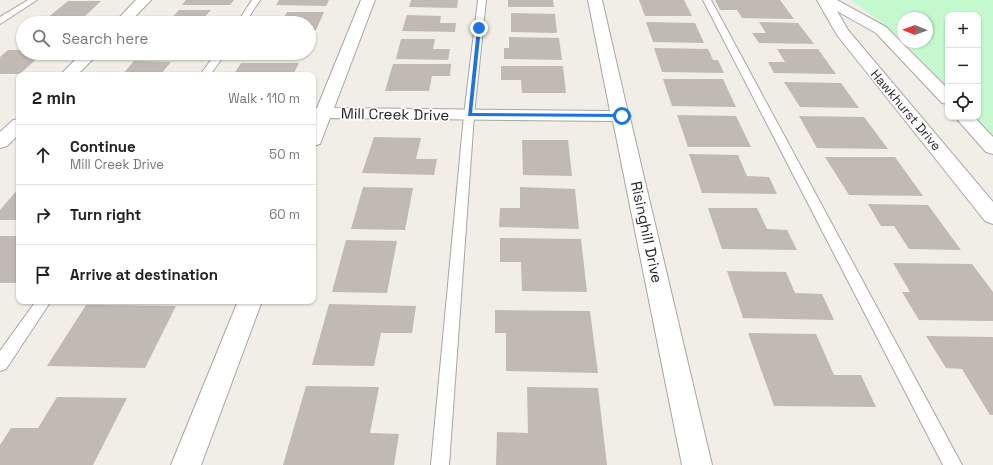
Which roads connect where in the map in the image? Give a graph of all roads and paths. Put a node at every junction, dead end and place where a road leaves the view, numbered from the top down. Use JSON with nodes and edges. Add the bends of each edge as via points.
{"nodes":[{"id":1,"x":33,"y":0,"type":"edge"},
{"id":2,"x":144,"y":0,"type":"edge"},
{"id":3,"x":256,"y":0,"type":"edge"},
{"id":4,"x":368,"y":0,"type":"edge"},
{"id":5,"x":482,"y":0,"type":"edge"},
{"id":6,"x":595,"y":0,"type":"edge"},
{"id":7,"x":707,"y":0,"type":"edge"},
{"id":8,"x":824,"y":0,"type":"edge"},
{"id":9,"x":827,"y":0,"type":"edge"},
{"id":10,"x":128,"y":16,"type":"edge"},
{"id":11,"x":246,"y":16,"type":"edge"},
{"id":12,"x":0,"y":21,"type":"edge"},
{"id":13,"x":84,"y":60,"type":"edge"},
{"id":14,"x":216,"y":60,"type":"edge"},
{"id":15,"x":71,"y":72,"type":"edge"},
{"id":16,"x":207,"y":72,"type":"edge"},
{"id":17,"x":945,"y":96,"type":"edge"},
{"id":18,"x":318,"y":113,"type":"edge"},
{"id":19,"x":469,"y":115,"type":"junction"},
{"id":20,"x":622,"y":116,"type":"junction"},
{"id":21,"x":967,"y":120,"type":"edge"},
{"id":22,"x":316,"y":124,"type":"edge"},
{"id":23,"x":16,"y":127,"type":"edge"},
{"id":24,"x":0,"y":142,"type":"edge"},
{"id":25,"x":993,"y":148,"type":"edge"},
{"id":26,"x":993,"y":216,"type":"edge"},
{"id":27,"x":42,"y":304,"type":"edge"},
{"id":28,"x":249,"y":304,"type":"edge"},
{"id":29,"x":0,"y":364,"type":"edge"},
{"id":30,"x":186,"y":465,"type":"edge"},
{"id":31,"x":440,"y":465,"type":"edge"},
{"id":32,"x":697,"y":465,"type":"edge"},
{"id":33,"x":953,"y":465,"type":"edge"}],
"edges":[{"from":1,"to":12,"type":"lane"},
{"from":2,"to":10,"type":"street"},
{"from":3,"to":11,"type":"lane"},
{"from":4,"to":18,"type":"street"},
{"from":5,"to":19,"type":"lane"},
{"from":6,"to":20,"type":"street","name":"Risinghill Drive"},
{"from":7,"to":33,"type":"lane"},
{"from":8,"to":26,"type":"street","name":"Hawkhurst Drive","via":[[842,32]]},
{"from":9,"to":17,"type":"street","via":[[881,30]]},
{"from":13,"to":15,"type":"street"},
{"from":14,"to":16,"type":"lane"},
{"from":18,"to":19,"type":"street","name":"Mill Creek Drive"},
{"from":18,"to":22,"type":"street"},
{"from":19,"to":20,"type":"street","name":"Mill Creek Drive"},
{"from":19,"to":31,"type":"lane"},
{"from":20,"to":32,"type":"street","name":"Risinghill Drive"},
{"from":21,"to":25,"type":"street"},
{"from":23,"to":24,"type":"street"},
{"from":27,"to":29,"type":"lane"},
{"from":28,"to":30,"type":"street"}]}
